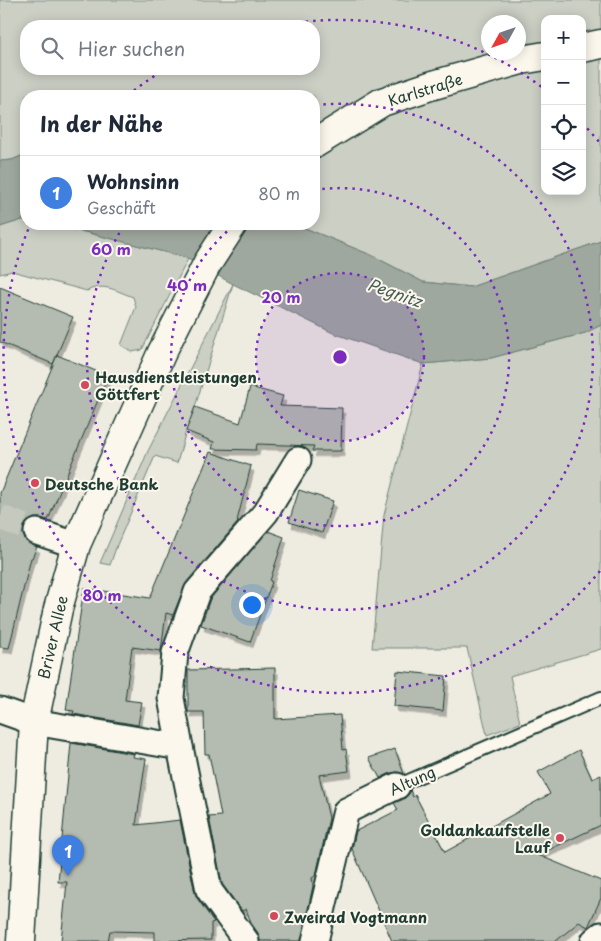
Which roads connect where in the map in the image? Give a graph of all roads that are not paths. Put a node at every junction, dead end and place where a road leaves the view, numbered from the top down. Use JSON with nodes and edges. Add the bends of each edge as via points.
{"nodes":[{"id":1,"x":601,"y":44,"type":"edge"},
{"id":2,"x":586,"y":47,"type":"edge"},
{"id":3,"x":541,"y":57,"type":"edge"},
{"id":4,"x":320,"y":140,"type":"edge"},
{"id":5,"x":229,"y":230,"type":"edge"},
{"id":6,"x":298,"y":460,"type":"dead end"},
{"id":7,"x":37,"y":532,"type":"tunnel mouth"},
{"id":8,"x":76,"y":545,"type":"junction"},
{"id":9,"x":601,"y":698,"type":"edge"},
{"id":10,"x":0,"y":710,"type":"edge"},
{"id":11,"x":34,"y":722,"type":"junction"},
{"id":12,"x":180,"y":747,"type":"junction"},
{"id":13,"x":397,"y":786,"type":"joint"},
{"id":14,"x":601,"y":935,"type":"edge"},
{"id":15,"x":21,"y":941,"type":"edge"},
{"id":16,"x":246,"y":941,"type":"edge"},
{"id":17,"x":315,"y":941,"type":"edge"},
{"id":18,"x":594,"y":941,"type":"edge"}],
"edges":[{"from":1,"to":2,"type":"main road"},
{"from":3,"to":4,"type":"main road","name":"Karlstraße","via":[[382,102]]},
{"from":5,"to":8,"type":"main road","name":"Briver Allee","via":[[207,264],[162,352]]},
{"from":6,"to":12,"type":"street","via":[[266,512],[197,592],[175,653],[171,698]]},
{"from":7,"to":8,"type":"street"},
{"from":8,"to":11,"type":"main road","name":"Briver Allee","via":[[58,609]]},
{"from":9,"to":13,"type":"lane","name":"Altung"},
{"from":10,"to":11,"type":"street"},
{"from":11,"to":12,"type":"street"},
{"from":11,"to":15,"type":"main road","name":"Briver Allee"},
{"from":12,"to":16,"type":"street","via":[[210,890]]},
{"from":13,"to":17,"type":"street","name":"Altung","via":[[346,811]]},
{"from":14,"to":18,"type":"street"}]}
